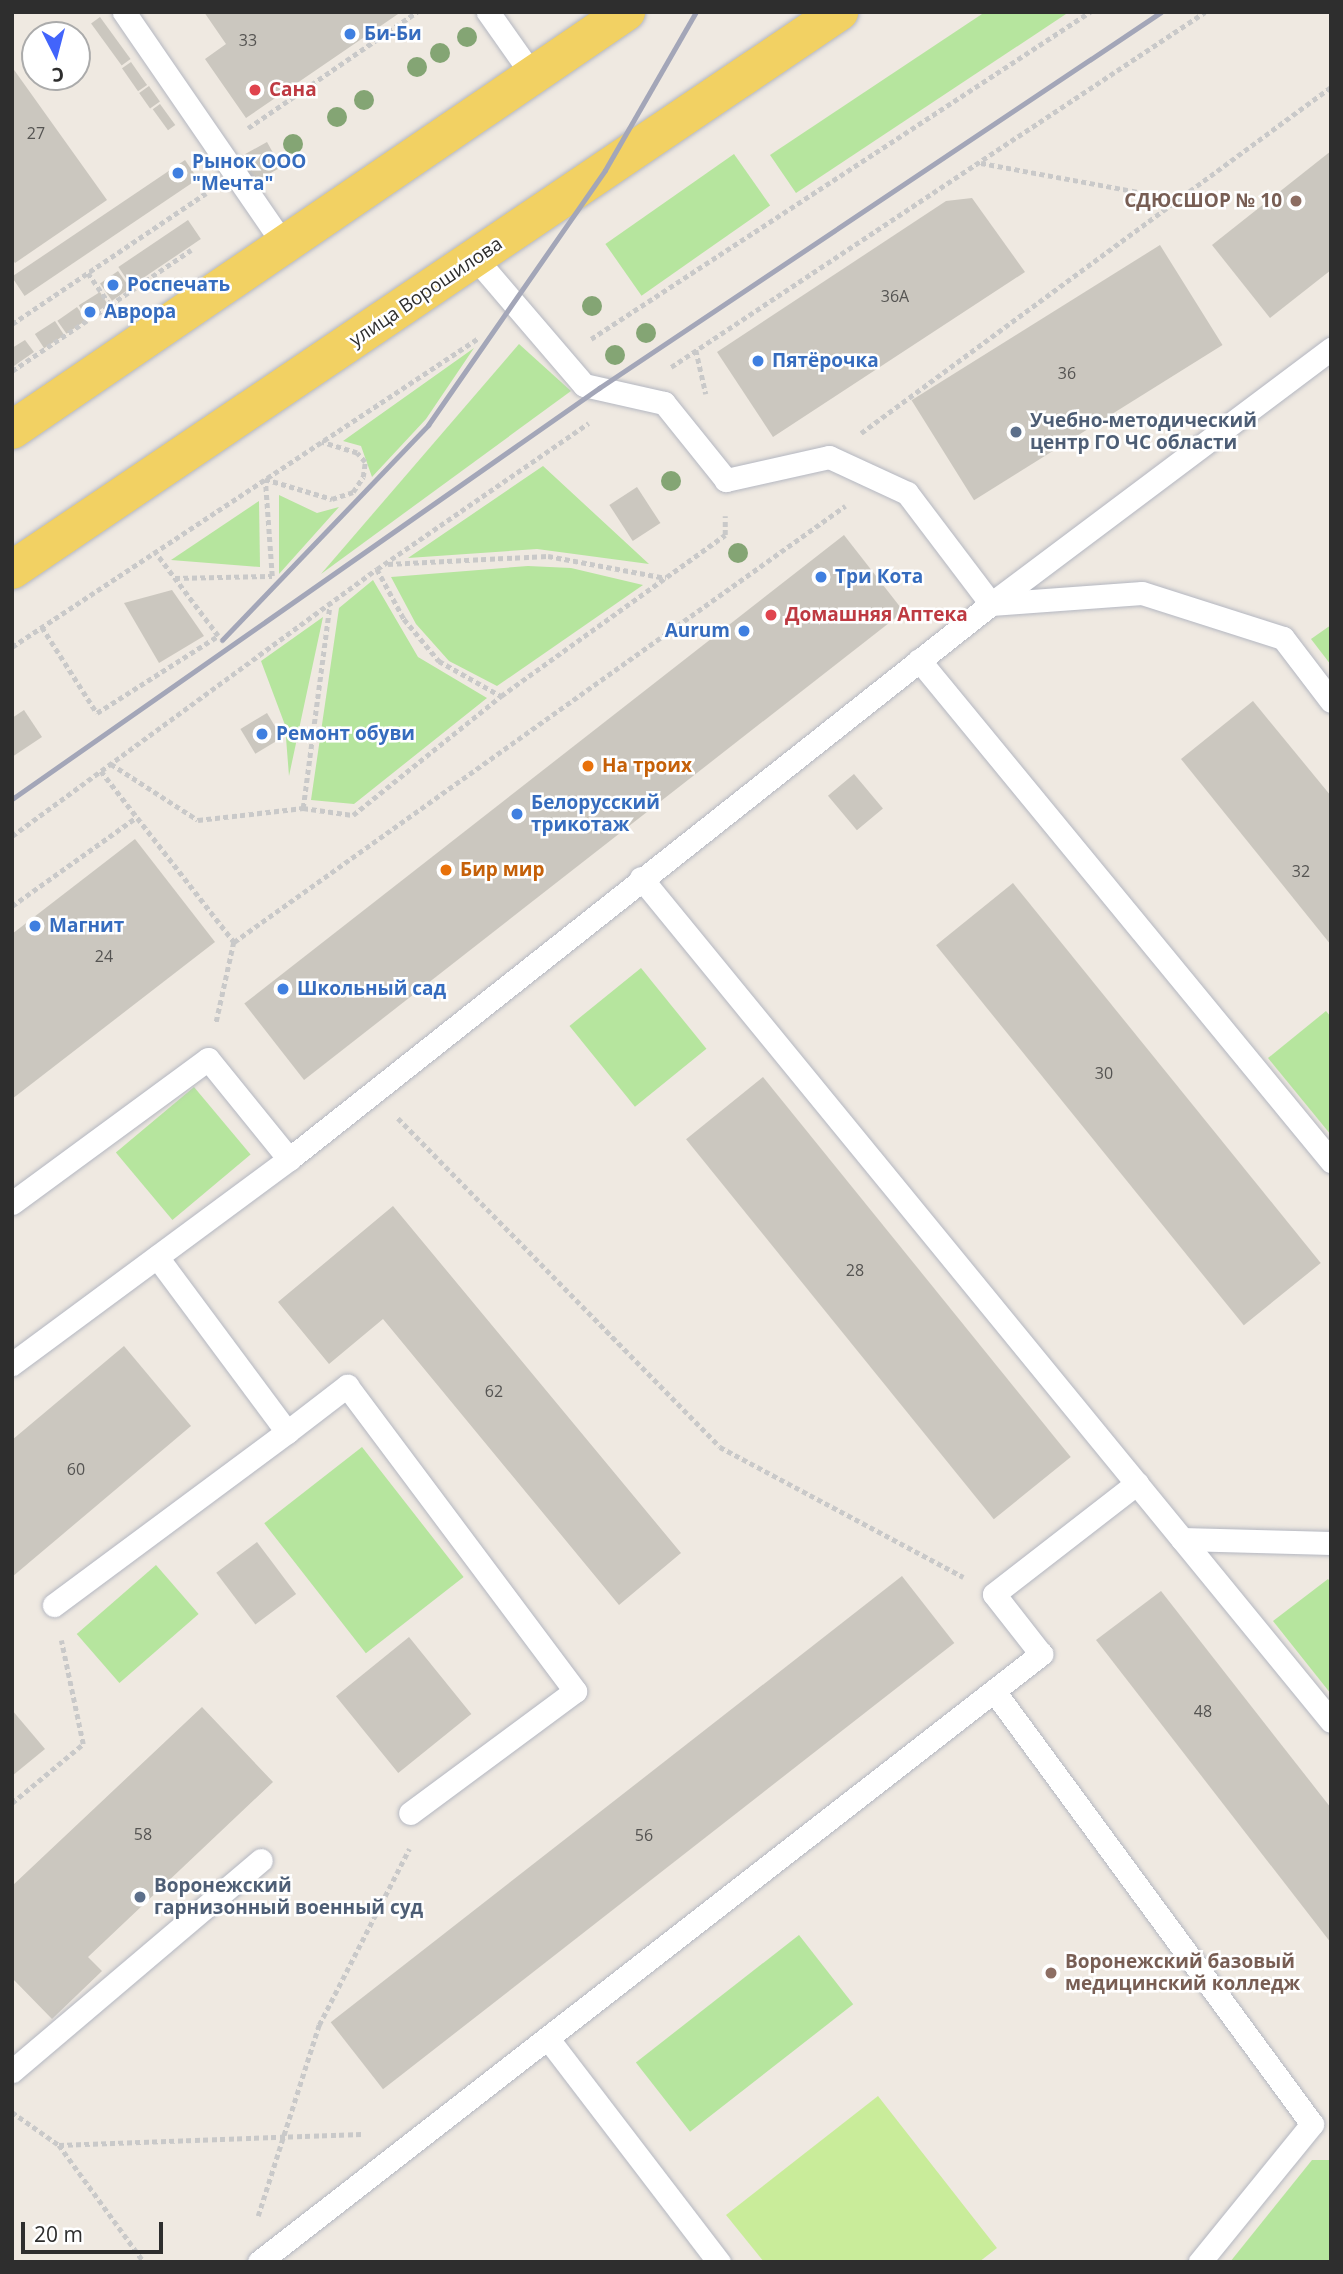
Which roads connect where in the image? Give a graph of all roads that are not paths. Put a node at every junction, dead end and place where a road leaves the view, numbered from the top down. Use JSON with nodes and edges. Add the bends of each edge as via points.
{"nodes":[{"id":1,"x":124,"y":12,"type":"edge"},
{"id":2,"x":488,"y":12,"type":"edge"},
{"id":3,"x":626,"y":12,"type":"edge"},
{"id":4,"x":839,"y":12,"type":"edge"},
{"id":5,"x":533,"y":76,"type":"junction"},
{"id":6,"x":286,"y":248,"type":"junction"},
{"id":7,"x":475,"y":258,"type":"junction"},
{"id":8,"x":1331,"y":349,"type":"edge"},
{"id":9,"x":12,"y":430,"type":"edge"},
{"id":10,"x":12,"y":570,"type":"edge"},
{"id":11,"x":991,"y":604,"type":"junction"},
{"id":12,"x":919,"y":660,"type":"junction"},
{"id":13,"x":1331,"y":701,"type":"edge"},
{"id":14,"x":641,"y":878,"type":"junction"},
{"id":15,"x":289,"y":1159,"type":"junction"},
{"id":16,"x":1331,"y":1161,"type":"edge"},
{"id":17,"x":12,"y":1203,"type":"edge"},
{"id":18,"x":157,"y":1257,"type":"junction"},
{"id":19,"x":12,"y":1364,"type":"edge"},
{"id":20,"x":287,"y":1432,"type":"junction"},
{"id":21,"x":1137,"y":1483,"type":"junction"},
{"id":22,"x":1182,"y":1539,"type":"junction"},
{"id":23,"x":1331,"y":1543,"type":"edge"},
{"id":24,"x":54,"y":1605,"type":"road end"},
{"id":25,"x":994,"y":1691,"type":"junction"},
{"id":26,"x":1331,"y":1721,"type":"edge"},
{"id":27,"x":410,"y":1813,"type":"dead end"},
{"id":28,"x":261,"y":1860,"type":"dead end"},
{"id":29,"x":549,"y":2040,"type":"junction"},
{"id":30,"x":12,"y":2071,"type":"edge"},
{"id":31,"x":259,"y":2262,"type":"edge"},
{"id":32,"x":719,"y":2262,"type":"edge"},
{"id":33,"x":1200,"y":2262,"type":"edge"}],
"edges":[{"from":1,"to":6,"type":"lane"},
{"from":2,"to":5,"type":"lane"},
{"from":3,"to":5,"type":"main road"},
{"from":4,"to":7,"type":"main road","name":"улица Ворошилова"},
{"from":5,"to":6,"type":"main road"},
{"from":6,"to":9,"type":"main road"},
{"from":7,"to":10,"type":"main road","name":"улица Ворошилова"},
{"from":7,"to":11,"type":"lane","via":[[584,384],[664,403],[726,480],[829,457],[907,493]]},
{"from":8,"to":11,"type":"lane"},
{"from":11,"to":12,"type":"lane"},
{"from":11,"to":13,"type":"lane","via":[[1142,593],[1283,639]]},
{"from":12,"to":14,"type":"lane"},
{"from":12,"to":16,"type":"lane"},
{"from":14,"to":15,"type":"lane"},
{"from":14,"to":21,"type":"lane"},
{"from":15,"to":17,"type":"lane","via":[[208,1059]]},
{"from":15,"to":18,"type":"lane"},
{"from":18,"to":19,"type":"lane"},
{"from":18,"to":20,"type":"lane"},
{"from":20,"to":24,"type":"lane"},
{"from":20,"to":27,"type":"lane","via":[[347,1386],[575,1690]]},
{"from":21,"to":22,"type":"lane"},
{"from":21,"to":25,"type":"lane","via":[[994,1594],[1041,1654]]},
{"from":22,"to":23,"type":"lane"},
{"from":22,"to":26,"type":"lane"},
{"from":25,"to":29,"type":"lane"},
{"from":25,"to":33,"type":"lane","via":[[1312,2124]]},
{"from":28,"to":30,"type":"lane"},
{"from":29,"to":31,"type":"lane"},
{"from":29,"to":32,"type":"lane"}]}
